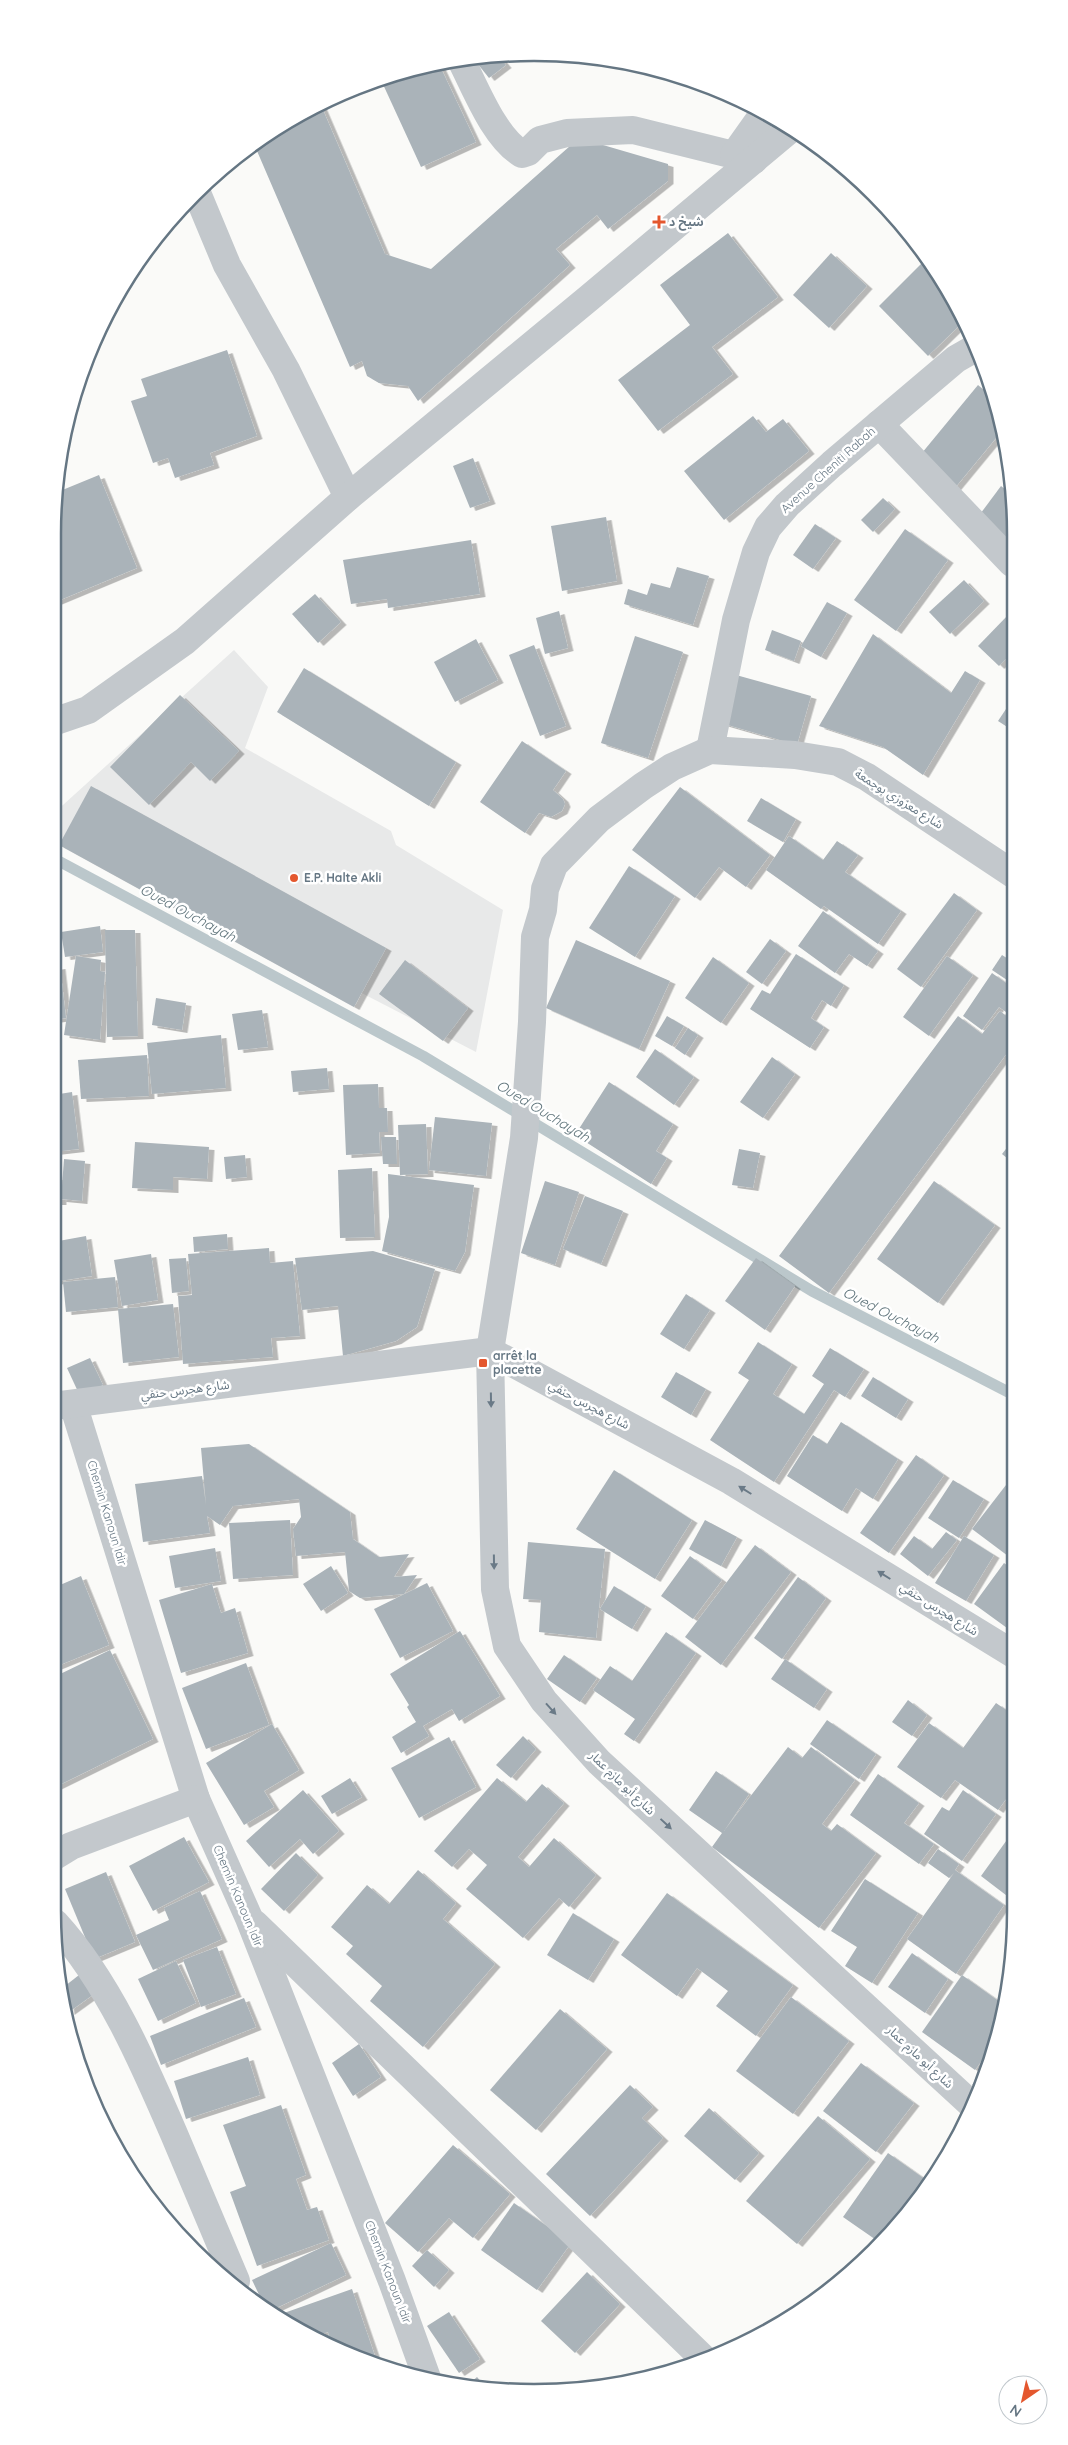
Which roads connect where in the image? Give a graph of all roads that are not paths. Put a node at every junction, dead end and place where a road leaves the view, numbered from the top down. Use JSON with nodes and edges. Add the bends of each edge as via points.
{"nodes":[{"id":1,"x":464,"y":66,"type":"edge"},
{"id":2,"x":760,"y":119,"type":"edge"},
{"id":3,"x":784,"y":133,"type":"edge"},
{"id":4,"x":744,"y":157,"type":"junction"},
{"id":5,"x":200,"y":200,"type":"edge"},
{"id":6,"x":970,"y":351,"type":"edge"},
{"id":7,"x":879,"y":424,"type":"junction"},
{"id":8,"x":348,"y":497,"type":"junction"},
{"id":9,"x":1007,"y":558,"type":"edge"},
{"id":10,"x":61,"y":719,"type":"edge"},
{"id":11,"x":710,"y":750,"type":"junction"},
{"id":12,"x":1007,"y":871,"type":"edge"},
{"id":13,"x":524,"y":1138,"type":"joint"},
{"id":14,"x":490,"y":1351,"type":"junction"},
{"id":15,"x":63,"y":1405,"type":"edge"},
{"id":16,"x":1007,"y":1650,"type":"edge"},
{"id":17,"x":196,"y":1799,"type":"junction"},
{"id":18,"x":61,"y":1852,"type":"edge"},
{"id":19,"x":249,"y":1918,"type":"junction"},
{"id":20,"x":62,"y":1931,"type":"edge"},
{"id":21,"x":967,"y":2100,"type":"edge"},
{"id":22,"x":234,"y":2276,"type":"edge"},
{"id":23,"x":698,"y":2354,"type":"edge"},
{"id":24,"x":424,"y":2371,"type":"edge"}],
"edges":[{"from":1,"to":4,"type":"street","via":[[484,107],[510,147],[522,154],[540,140],[567,133],[632,130]]},
{"from":2,"to":4,"type":"street"},
{"from":3,"to":4,"type":"street"},
{"from":4,"to":8,"type":"street"},
{"from":5,"to":8,"type":"street","via":[[228,264],[286,370]]},
{"from":6,"to":7,"type":"street","name":"Avenue Cheniti Rabah","via":[[956,359]]},
{"from":7,"to":9,"type":"street"},
{"from":7,"to":11,"type":"street","name":"Avenue Cheniti Rabah","via":[[787,505],[768,527],[756,552],[736,620]]},
{"from":8,"to":10,"type":"street","via":[[185,641],[88,710]]},
{"from":11,"to":12,"type":"street","name":"شارع معزوزي بوجمعة","via":[[794,755],[838,762],[867,777]]},
{"from":11,"to":13,"type":"street","name":"شارع معزوزي بوجمعة","via":[[643,786],[599,819],[554,865],[545,889],[535,937]]},
{"from":13,"to":14,"type":"street","name":"شارع أبو مازم عمار"},
{"from":14,"to":15,"type":"street","name":"شارع هجرس حنفي"},
{"from":16,"to":14,"type":"street","name":"شارع هجرس حنفي","one_way":true,"via":[[730,1481]]},
{"from":14,"to":21,"type":"street","name":"شارع أبو مازم عمار","one_way":true,"via":[[495,1589],[506,1646],[544,1701],[599,1762]]},
{"from":15,"to":17,"type":"street","name":"Chemin Kanoun Idir"},
{"from":17,"to":18,"type":"street"},
{"from":17,"to":19,"type":"street","name":"Chemin Kanoun Idir"},
{"from":19,"to":23,"type":"street"},
{"from":19,"to":24,"type":"street","name":"Chemin Kanoun Idir"},
{"from":20,"to":22,"type":"street","via":[[116,2010],[147,2072]]}]}
